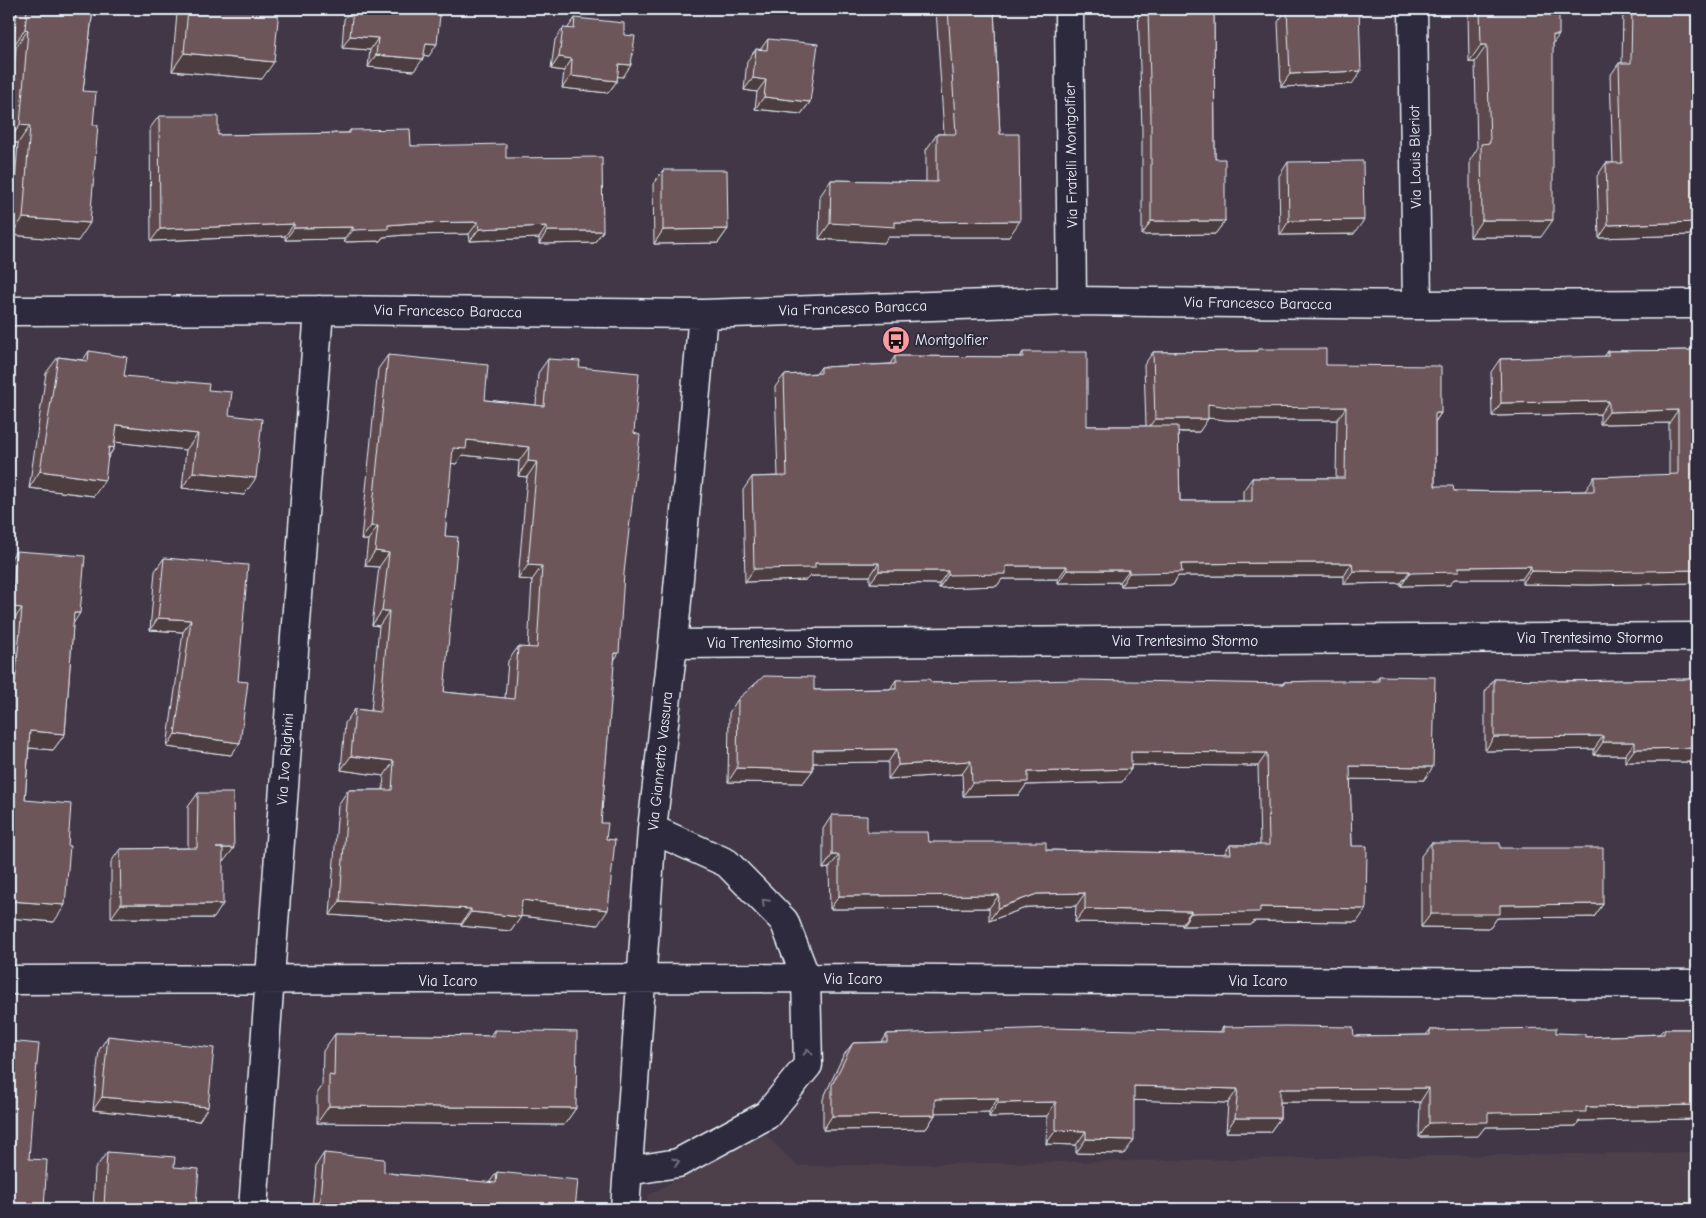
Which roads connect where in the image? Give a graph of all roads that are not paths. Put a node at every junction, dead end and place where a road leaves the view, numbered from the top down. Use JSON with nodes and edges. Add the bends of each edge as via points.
{"nodes":[{"id":1,"x":1069,"y":9,"type":"edge"},
{"id":2,"x":1413,"y":9,"type":"edge"},
{"id":3,"x":1072,"y":300,"type":"junction"},
{"id":4,"x":1697,"y":304,"type":"edge"},
{"id":5,"x":1417,"y":305,"type":"junction"},
{"id":6,"x":9,"y":310,"type":"edge"},
{"id":7,"x":319,"y":310,"type":"junction"},
{"id":8,"x":703,"y":314,"type":"junction"},
{"id":9,"x":1697,"y":637,"type":"edge"},
{"id":10,"x":673,"y":644,"type":"junction"},
{"id":11,"x":652,"y":829,"type":"junction"},
{"id":12,"x":806,"y":978,"type":"junction"},
{"id":13,"x":9,"y":980,"type":"edge"},
{"id":14,"x":641,"y":980,"type":"junction"},
{"id":15,"x":268,"y":981,"type":"junction"},
{"id":16,"x":1697,"y":984,"type":"edge"},
{"id":17,"x":628,"y":1171,"type":"junction"},
{"id":18,"x":253,"y":1209,"type":"edge"},
{"id":19,"x":625,"y":1209,"type":"edge"}],
"edges":[{"from":1,"to":3,"type":"street","name":"Via Fratelli Montgolfier"},
{"from":2,"to":5,"type":"street","name":"Via Louis Bleriot"},
{"from":3,"to":5,"type":"street","name":"Via Francesco Baracca"},
{"from":3,"to":8,"type":"street","name":"Via Francesco Baracca"},
{"from":4,"to":5,"type":"street","name":"Via Francesco Baracca"},
{"from":6,"to":7,"type":"street","name":"Via Francesco Baracca"},
{"from":7,"to":8,"type":"street","name":"Via Francesco Baracca"},
{"from":7,"to":15,"type":"street","name":"Via Ivo Righini"},
{"from":8,"to":10,"type":"street","name":"Via Giannetto Vassura"},
{"from":9,"to":10,"type":"street","name":"Via Trentesimo Stormo"},
{"from":10,"to":11,"type":"street","name":"Via Giannetto Vassura"},
{"from":12,"to":11,"type":"street","one_way":true,"via":[[784,921],[727,863]]},
{"from":11,"to":14,"type":"street","name":"Via Giannetto Vassura"},
{"from":12,"to":14,"type":"street","name":"Via Icaro"},
{"from":12,"to":16,"type":"street","name":"Via Icaro"},
{"from":17,"to":12,"type":"street","one_way":true,"via":[[678,1163],[766,1115],[808,1065]]},
{"from":13,"to":15,"type":"street","name":"Via Icaro"},
{"from":14,"to":15,"type":"street","name":"Via Icaro"},
{"from":14,"to":17,"type":"street","name":"Via Giannetto Vassura"},
{"from":15,"to":18,"type":"street","name":"Via Ivo Righini"},
{"from":17,"to":19,"type":"street","name":"Via Giannetto Vassura"}]}
